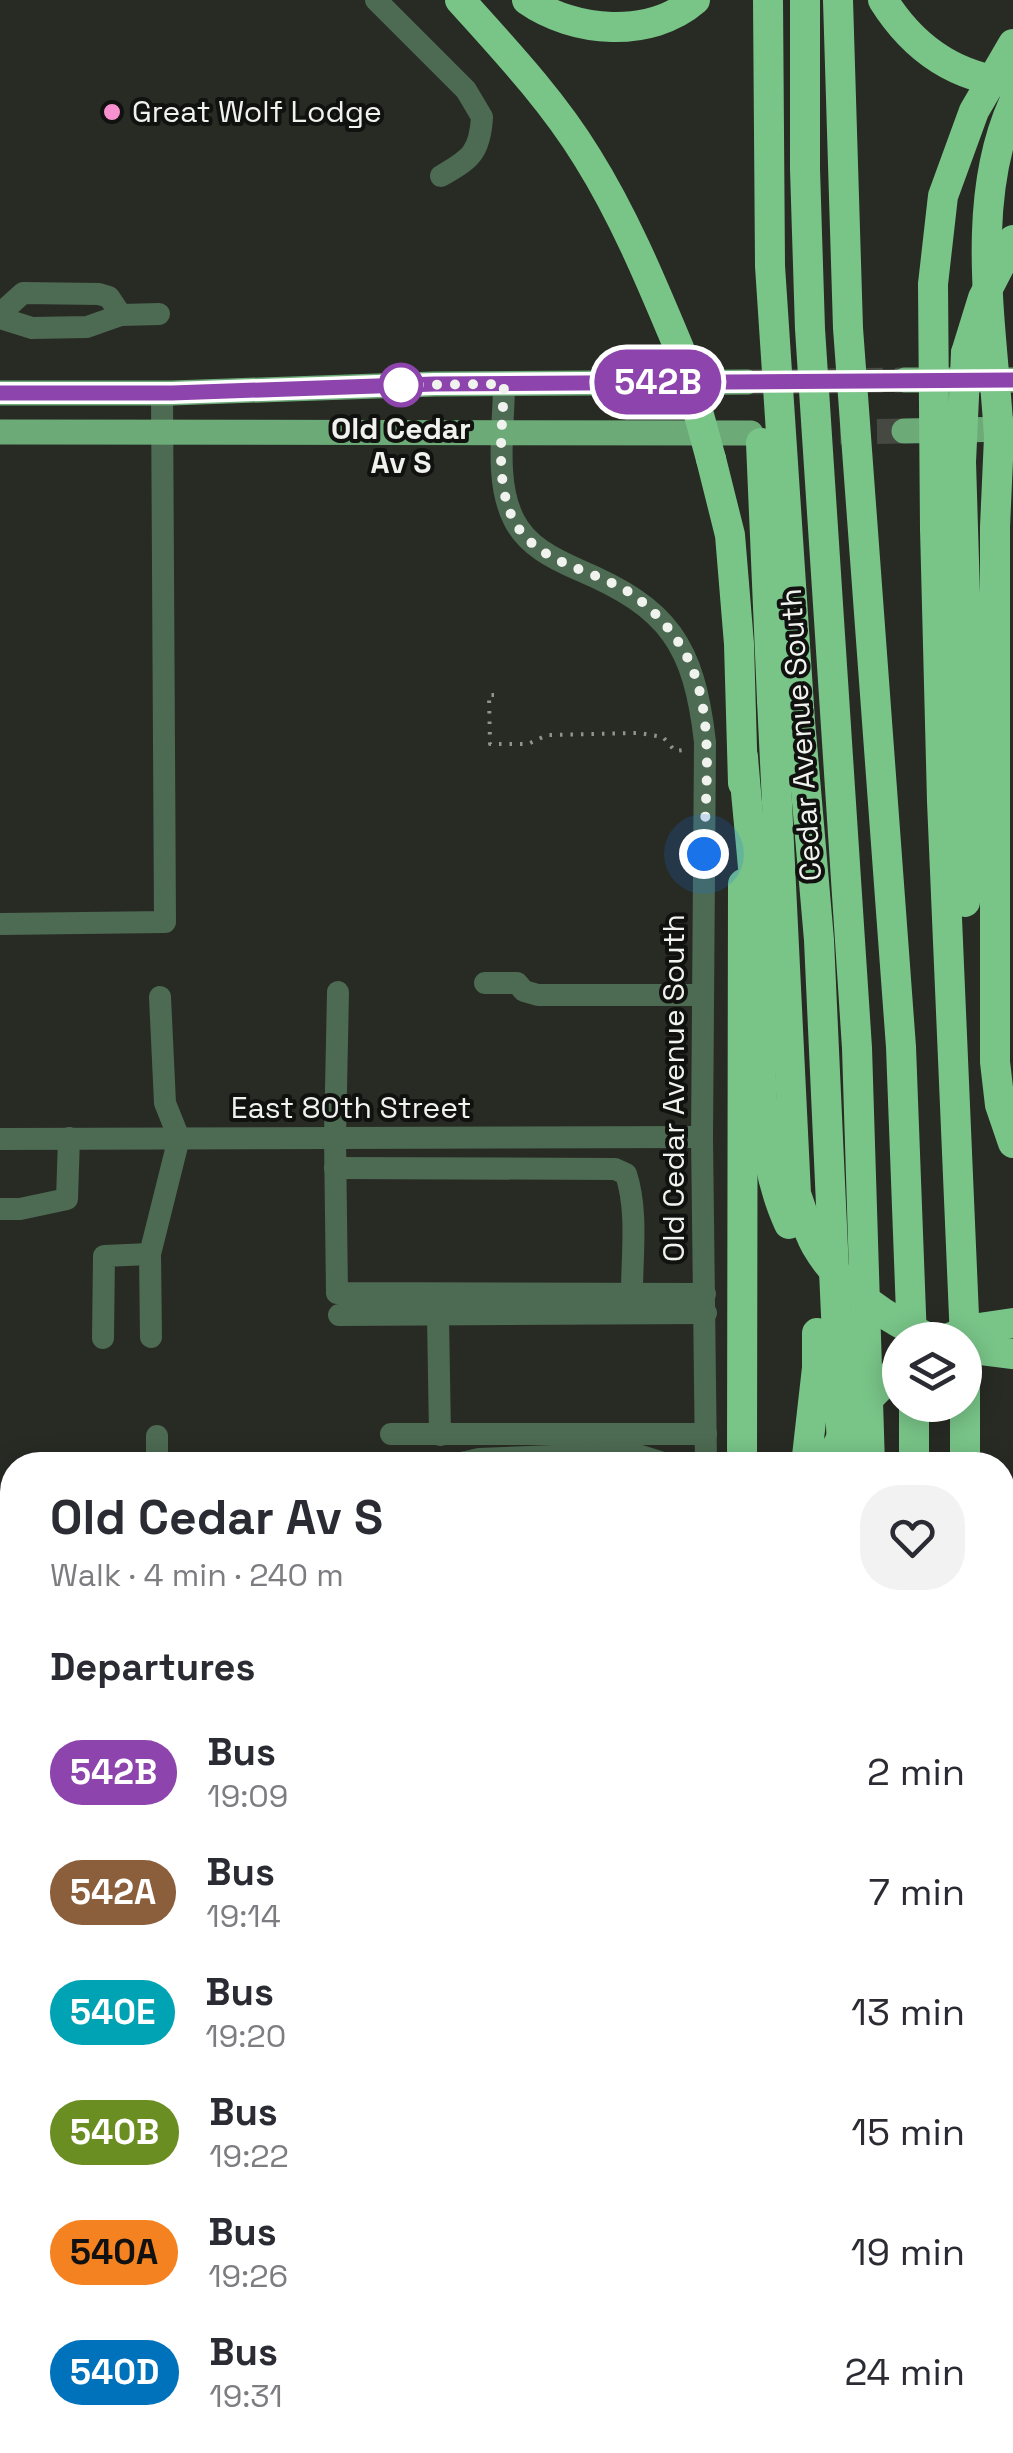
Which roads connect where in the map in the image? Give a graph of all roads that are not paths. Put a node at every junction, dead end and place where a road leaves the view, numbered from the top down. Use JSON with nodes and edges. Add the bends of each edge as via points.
{"nodes":[{"id":1,"x":376,"y":0,"type":"edge"},
{"id":2,"x":460,"y":0,"type":"edge"},
{"id":3,"x":527,"y":0,"type":"edge"},
{"id":4,"x":695,"y":0,"type":"edge"},
{"id":5,"x":768,"y":0,"type":"edge"},
{"id":6,"x":805,"y":0,"type":"edge"},
{"id":7,"x":838,"y":0,"type":"edge"},
{"id":8,"x":883,"y":0,"type":"edge"},
{"id":9,"x":1013,"y":44,"type":"edge"},
{"id":10,"x":1013,"y":83,"type":"edge"},
{"id":11,"x":1013,"y":104,"type":"edge"},
{"id":12,"x":442,"y":176,"type":"dead end"},
{"id":13,"x":1013,"y":180,"type":"edge"},
{"id":14,"x":1013,"y":240,"type":"edge"},
{"id":15,"x":770,"y":266,"type":"junction"},
{"id":16,"x":159,"y":314,"type":"dead end"},
{"id":17,"x":121,"y":315,"type":"junction"},
{"id":18,"x":0,"y":316,"type":"edge"},
{"id":19,"x":994,"y":340,"type":"junction"},
{"id":20,"x":905,"y":380,"type":"tunnel mouth"},
{"id":21,"x":1013,"y":380,"type":"edge"},
{"id":22,"x":747,"y":382,"type":"tunnel mouth"},
{"id":23,"x":504,"y":384,"type":"junction"},
{"id":24,"x":0,"y":393,"type":"edge"},
{"id":25,"x":162,"y":393,"type":"junction"},
{"id":26,"x":904,"y":431,"type":"tunnel mouth"},
{"id":27,"x":0,"y":432,"type":"edge"},
{"id":28,"x":162,"y":433,"type":"junction"},
{"id":29,"x":751,"y":433,"type":"tunnel mouth"},
{"id":30,"x":1006,"y":433,"type":"edge"},
{"id":31,"x":504,"y":435,"type":"junction"},
{"id":32,"x":1001,"y":528,"type":"junction"},
{"id":33,"x":1013,"y":610,"type":"edge"},
{"id":34,"x":743,"y":757,"type":"junction"},
{"id":35,"x":0,"y":924,"type":"edge"},
{"id":36,"x":818,"y":940,"type":"junction"},
{"id":37,"x":486,"y":982,"type":"dead end"},
{"id":38,"x":338,"y":992,"type":"dead end"},
{"id":39,"x":703,"y":995,"type":"junction"},
{"id":40,"x":160,"y":997,"type":"dead end"},
{"id":41,"x":702,"y":1137,"type":"junction"},
{"id":42,"x":70,"y":1138,"type":"junction"},
{"id":43,"x":178,"y":1138,"type":"junction"},
{"id":44,"x":335,"y":1138,"type":"junction"},
{"id":45,"x":0,"y":1139,"type":"edge"},
{"id":46,"x":1013,"y":1143,"type":"edge"},
{"id":47,"x":959,"y":1165,"type":"junction"},
{"id":48,"x":335,"y":1168,"type":"junction"},
{"id":49,"x":0,"y":1209,"type":"edge"},
{"id":50,"x":150,"y":1254,"type":"junction"},
{"id":51,"x":632,"y":1292,"type":"junction"},
{"id":52,"x":706,"y":1303,"type":"junction"},
{"id":53,"x":340,"y":1315,"type":"dead end"},
{"id":54,"x":438,"y":1316,"type":"junction"},
{"id":55,"x":894,"y":1322,"type":"edge"},
{"id":56,"x":911,"y":1322,"type":"edge"},
{"id":57,"x":964,"y":1322,"type":"edge"},
{"id":58,"x":1013,"y":1323,"type":"edge"},
{"id":59,"x":982,"y":1328,"type":"edge"},
{"id":60,"x":882,"y":1332,"type":"edge"},
{"id":61,"x":150,"y":1337,"type":"dead end"},
{"id":62,"x":103,"y":1338,"type":"dead end"},
{"id":63,"x":982,"y":1347,"type":"edge"},
{"id":64,"x":1013,"y":1354,"type":"edge"},
{"id":65,"x":982,"y":1364,"type":"edge"},
{"id":66,"x":1013,"y":1368,"type":"edge"},
{"id":67,"x":882,"y":1385,"type":"edge"},
{"id":68,"x":914,"y":1422,"type":"edge"},
{"id":69,"x":965,"y":1422,"type":"edge"},
{"id":70,"x":391,"y":1434,"type":"dead end"},
{"id":71,"x":706,"y":1434,"type":"junction"},
{"id":72,"x":440,"y":1435,"type":"junction"},
{"id":73,"x":157,"y":1436,"type":"dead end"},
{"id":74,"x":157,"y":1452,"type":"edge"},
{"id":75,"x":706,"y":1452,"type":"edge"},
{"id":76,"x":742,"y":1452,"type":"edge"},
{"id":77,"x":807,"y":1452,"type":"edge"},
{"id":78,"x":833,"y":1452,"type":"edge"},
{"id":79,"x":842,"y":1452,"type":"edge"},
{"id":80,"x":870,"y":1452,"type":"edge"},
{"id":81,"x":914,"y":1452,"type":"edge"},
{"id":82,"x":965,"y":1452,"type":"edge"}],
"edges":[{"from":1,"to":12,"type":"street","via":[[466,90],[482,117],[478,148]]},
{"from":2,"to":34,"type":"highway","bridge":true,"via":[[586,156],[634,241],[684,360],[730,536]]},
{"from":3,"to":4,"type":"highway","via":[[599,27],[642,26],[682,12]]},
{"from":5,"to":15,"type":"highway"},
{"from":6,"to":80,"type":"highway","name":"Cedar Avenue South","via":[[810,329],[857,1048]]},
{"from":7,"to":56,"type":"highway","via":[[848,328],[901,1047]]},
{"from":8,"to":10,"type":"highway","via":[[909,36],[940,60]]},
{"from":9,"to":47,"type":"highway","bridge":true,"via":[[974,110],[943,196],[933,284],[942,801]]},
{"from":11,"to":19,"type":"highway","bridge":true,"via":[[986,230]]},
{"from":13,"to":19,"type":"highway","bridge":true,"via":[[1001,233]]},
{"from":14,"to":47,"type":"highway","bridge":true,"via":[[983,298],[966,353],[961,462],[969,726]]},
{"from":15,"to":36,"type":"highway"},
{"from":15,"to":55,"type":"highway","bridge":true,"via":[[758,356],[796,1194],[816,1246],[853,1289]]},
{"from":16,"to":17,"type":"street"},
{"from":17,"to":18,"type":"street","via":[[88,328],[32,328]]},
{"from":17,"to":18,"type":"street","via":[[109,297],[23,293]]},
{"from":19,"to":30,"type":"highway","bridge":true},
{"from":20,"to":21,"type":"main road"},
{"from":22,"to":23,"type":"main road"},
{"from":23,"to":25,"type":"main road"},
{"from":23,"to":31,"type":"street","name":"Old Cedar Avenue South"},
{"from":24,"to":25,"type":"main road"},
{"from":25,"to":28,"type":"street"},
{"from":26,"to":30,"type":"main road"},
{"from":27,"to":28,"type":"main road"},
{"from":28,"to":31,"type":"main road"},
{"from":28,"to":35,"type":"street","via":[[164,922]]},
{"from":29,"to":31,"type":"main road"},
{"from":30,"to":32,"type":"highway"},
{"from":31,"to":39,"type":"street","name":"Old Cedar Avenue South","via":[[507,500],[524,534],[541,551],[627,591],[658,616],[692,668],[706,742]]},
{"from":32,"to":33,"type":"highway"},
{"from":32,"to":46,"type":"highway","via":[[995,1062]]},
{"from":34,"to":60,"type":"highway","bridge":true,"via":[[765,1120],[776,1196],[802,1252],[841,1303]]},
{"from":34,"to":76,"type":"highway"},
{"from":36,"to":77,"type":"highway","via":[[817,1368]]},
{"from":36,"to":79,"type":"highway"},
{"from":37,"to":39,"type":"street","via":[[517,983],[538,995]]},
{"from":38,"to":44,"type":"street"},
{"from":39,"to":41,"type":"street","name":"Old Cedar Avenue South"},
{"from":40,"to":43,"type":"street","via":[[165,1103]]},
{"from":41,"to":44,"type":"street","name":"East 80th Street"},
{"from":41,"to":52,"type":"street","name":"Old Cedar Avenue South"},
{"from":42,"to":43,"type":"street","name":"East 80th Street"},
{"from":42,"to":45,"type":"street","name":"East 80th Street"},
{"from":42,"to":49,"type":"street","via":[[67,1199]]},
{"from":43,"to":44,"type":"street","name":"East 80th Street"},
{"from":43,"to":50,"type":"street"},
{"from":44,"to":48,"type":"street"},
{"from":47,"to":57,"type":"highway"},
{"from":48,"to":51,"type":"street","via":[[615,1169],[629,1185]]},
{"from":48,"to":51,"type":"street","via":[[337,1292]]},
{"from":50,"to":61,"type":"street"},
{"from":50,"to":62,"type":"street","via":[[104,1256]]},
{"from":51,"to":52,"type":"street"},
{"from":52,"to":54,"type":"street"},
{"from":52,"to":71,"type":"street","name":"Old Cedar Avenue South"},
{"from":53,"to":54,"type":"street"},
{"from":54,"to":72,"type":"street"},
{"from":58,"to":59,"type":"highway","bridge":true},
{"from":63,"to":64,"type":"highway","bridge":true},
{"from":65,"to":66,"type":"highway"},
{"from":67,"to":78,"type":"highway","bridge":true,"via":[[856,1411]]},
{"from":68,"to":81,"type":"highway"},
{"from":69,"to":82,"type":"highway"},
{"from":70,"to":72,"type":"street"},
{"from":71,"to":72,"type":"street"},
{"from":71,"to":75,"type":"street","name":"Old Cedar Avenue South"},
{"from":73,"to":74,"type":"street"}]}
